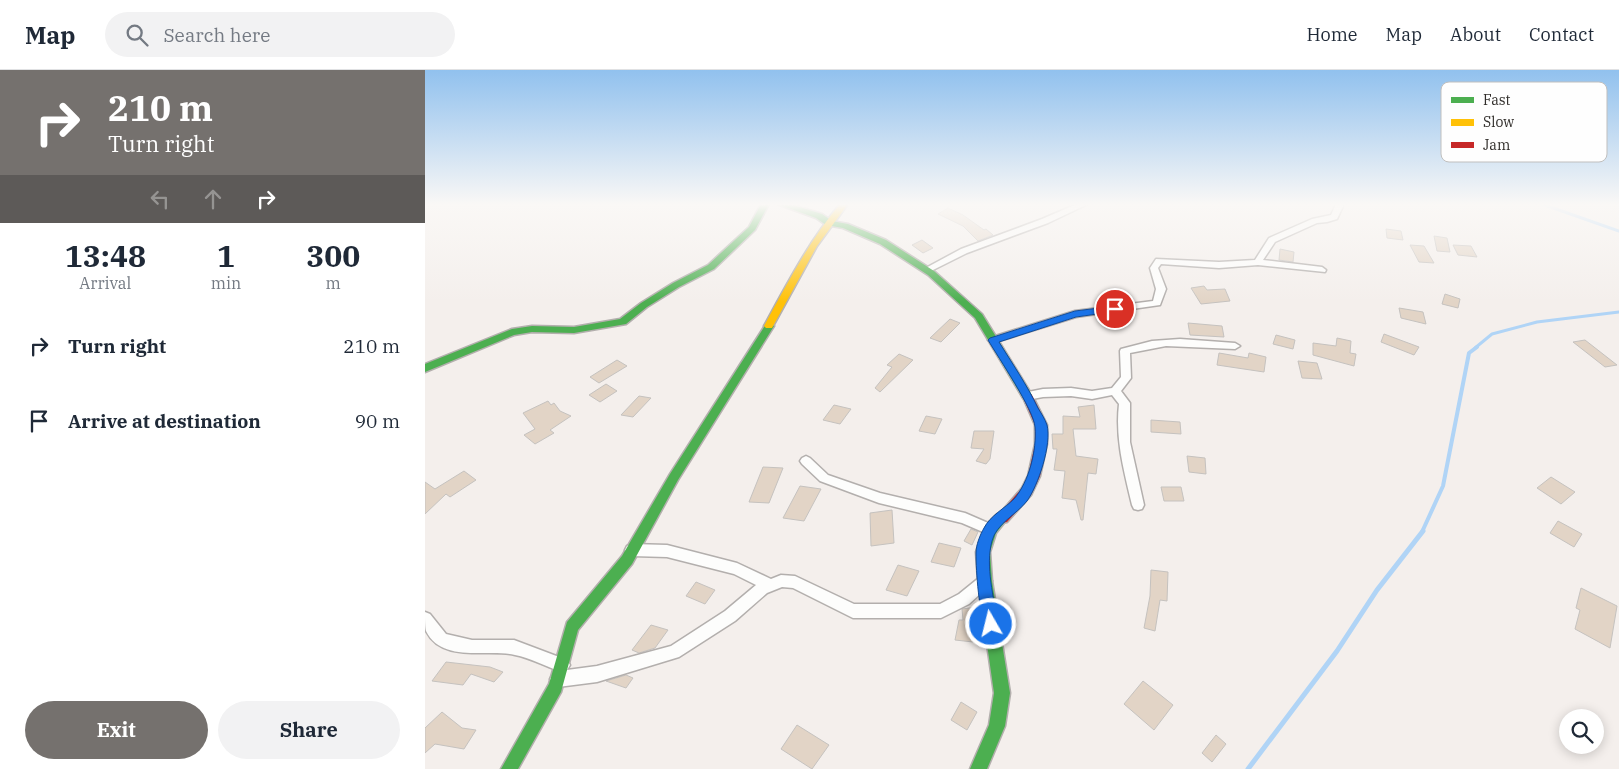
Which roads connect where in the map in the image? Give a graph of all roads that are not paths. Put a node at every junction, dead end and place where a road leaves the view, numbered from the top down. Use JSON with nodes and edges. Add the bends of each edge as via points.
{"nodes":[{"id":1,"x":743,"y":237,"type":"edge"},
{"id":2,"x":821,"y":237,"type":"edge"},
{"id":3,"x":870,"y":237,"type":"edge"},
{"id":4,"x":1004,"y":237,"type":"edge"},
{"id":5,"x":1280,"y":237,"type":"edge"},
{"id":6,"x":1258,"y":262,"type":"junction"},
{"id":7,"x":926,"y":270,"type":"junction"},
{"id":8,"x":1322,"y":270,"type":"dead end"},
{"id":9,"x":993,"y":340,"type":"junction"},
{"id":10,"x":1235,"y":346,"type":"dead end"},
{"id":11,"x":425,"y":368,"type":"edge"},
{"id":12,"x":1115,"y":392,"type":"junction"},
{"id":13,"x":1027,"y":396,"type":"junction"},
{"id":14,"x":806,"y":461,"type":"dead end"},
{"id":15,"x":1138,"y":505,"type":"dead end"},
{"id":16,"x":989,"y":530,"type":"junction"},
{"id":17,"x":632,"y":550,"type":"junction"},
{"id":18,"x":985,"y":581,"type":"junction"},
{"id":19,"x":769,"y":586,"type":"junction"},
{"id":20,"x":425,"y":619,"type":"edge"},
{"id":21,"x":560,"y":672,"type":"junction"},
{"id":22,"x":509,"y":769,"type":"edge"},
{"id":23,"x":978,"y":769,"type":"edge"}],
"edges":[{"from":1,"to":11,"type":"street","via":[[713,265],[644,304],[623,322],[574,330],[511,332]]},
{"from":2,"to":17,"type":"street","via":[[788,290],[767,333],[674,477]]},
{"from":3,"to":7,"type":"street"},
{"from":4,"to":7,"type":"street"},
{"from":5,"to":6,"type":"street","via":[[1266,247]]},
{"from":6,"to":8,"type":"street"},
{"from":6,"to":9,"type":"street","via":[[1219,265],[1159,261],[1154,268],[1161,290],[1157,303],[1075,314]]},
{"from":7,"to":9,"type":"street","via":[[979,316]]},
{"from":9,"to":13,"type":"street"},
{"from":10,"to":12,"type":"street","via":[[1170,342],[1131,348],[1125,351],[1126,378]]},
{"from":12,"to":13,"type":"street","via":[[1092,395],[1043,392]]},
{"from":12,"to":15,"type":"street","via":[[1125,404],[1122,418],[1128,467]]},
{"from":13,"to":16,"type":"street","via":[[1041,425],[1041,444],[1034,476],[1019,502]]},
{"from":14,"to":16,"type":"street","via":[[824,478],[879,498],[965,518]]},
{"from":16,"to":18,"type":"street","via":[[983,552]]},
{"from":17,"to":19,"type":"street","via":[[667,551],[737,569]]},
{"from":17,"to":21,"type":"street","via":[[572,626]]},
{"from":18,"to":19,"type":"street","via":[[964,599],[941,611],[917,612],[853,611],[795,582],[781,581]]},
{"from":18,"to":23,"type":"street","via":[[1003,692],[997,726]]},
{"from":19,"to":21,"type":"street","via":[[674,652],[597,674]]},
{"from":20,"to":21,"type":"street","via":[[442,640],[472,647],[513,648]]},
{"from":21,"to":22,"type":"street","via":[[556,687]]}]}
